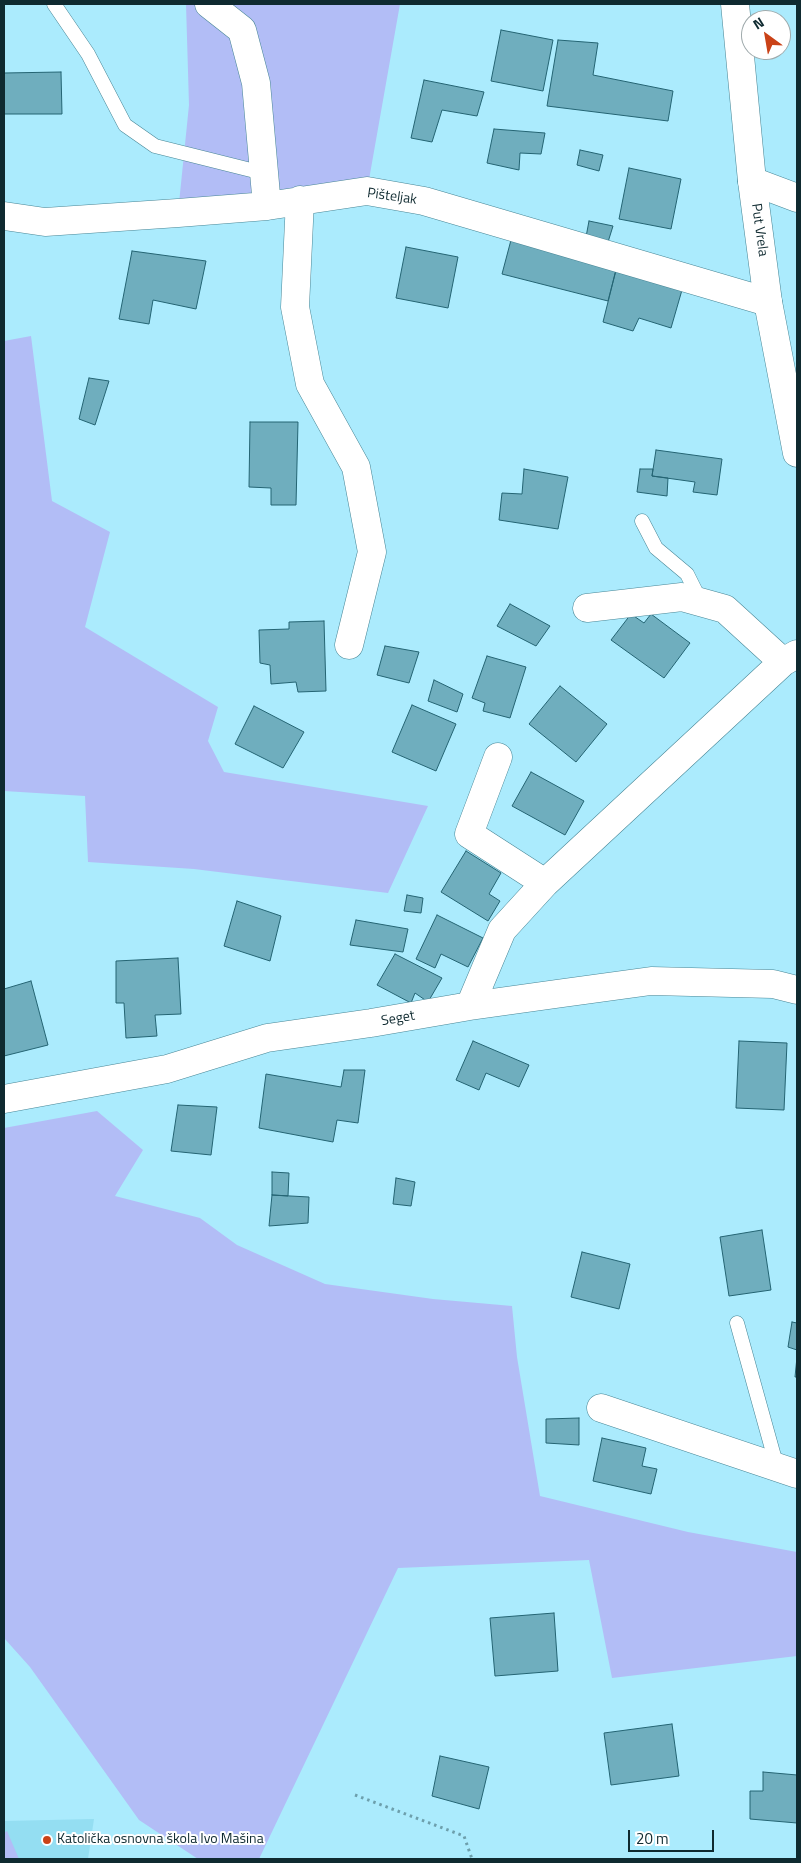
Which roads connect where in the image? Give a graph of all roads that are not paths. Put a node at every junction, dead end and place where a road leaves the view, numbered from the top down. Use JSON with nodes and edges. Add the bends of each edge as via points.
{"nodes":[{"id":1,"x":54,"y":4,"type":"edge"},
{"id":2,"x":209,"y":4,"type":"edge"},
{"id":3,"x":735,"y":4,"type":"edge"},
{"id":4,"x":263,"y":173,"type":"junction"},
{"id":5,"x":752,"y":181,"type":"junction"},
{"id":6,"x":797,"y":198,"type":"edge"},
{"id":7,"x":300,"y":200,"type":"junction"},
{"id":8,"x":266,"y":206,"type":"junction"},
{"id":9,"x":4,"y":216,"type":"edge"},
{"id":10,"x":768,"y":302,"type":"junction"},
{"id":11,"x":797,"y":453,"type":"edge"},
{"id":12,"x":642,"y":521,"type":"dead end"},
{"id":13,"x":702,"y":602,"type":"junction"},
{"id":14,"x":587,"y":608,"type":"dead end"},
{"id":15,"x":349,"y":644,"type":"dead end"},
{"id":16,"x":790,"y":658,"type":"edge"},
{"id":17,"x":498,"y":757,"type":"dead end"},
{"id":18,"x":545,"y":883,"type":"junction"},
{"id":19,"x":797,"y":990,"type":"edge"},
{"id":20,"x":470,"y":1006,"type":"junction"},
{"id":21,"x":4,"y":1099,"type":"edge"},
{"id":22,"x":737,"y":1323,"type":"dead end"},
{"id":23,"x":601,"y":1408,"type":"dead end"},
{"id":24,"x":787,"y":1471,"type":"edge"}],
"edges":[{"from":1,"to":4,"type":"lane","via":[[88,54],[125,125],[155,146]]},
{"from":2,"to":4,"type":"street","via":[[242,30],[256,83]]},
{"from":3,"to":5,"type":"street","name":"Put Vrela"},
{"from":4,"to":8,"type":"street"},
{"from":5,"to":6,"type":"street"},
{"from":5,"to":10,"type":"street","name":"Put Vrela"},
{"from":7,"to":8,"type":"street","name":"Pišteljak"},
{"from":7,"to":10,"type":"street","name":"Pišteljak","via":[[367,191],[424,201]]},
{"from":7,"to":15,"type":"street","via":[[295,307],[310,384],[356,468],[372,552]]},
{"from":8,"to":9,"type":"street","name":"Pišteljak","via":[[45,222]]},
{"from":10,"to":11,"type":"street","name":"Put Vrela"},
{"from":12,"to":13,"type":"lane","via":[[656,548],[687,574]]},
{"from":13,"to":14,"type":"street","via":[[682,597]]},
{"from":13,"to":16,"type":"street","via":[[725,609]]},
{"from":16,"to":18,"type":"street"},
{"from":17,"to":18,"type":"street","via":[[469,834]]},
{"from":18,"to":20,"type":"street","via":[[502,930]]},
{"from":19,"to":20,"type":"street","name":"Seget","via":[[773,984],[651,981]]},
{"from":20,"to":21,"type":"street","name":"Seget","via":[[267,1038],[168,1069]]},
{"from":22,"to":24,"type":"lane"},
{"from":23,"to":24,"type":"street"}]}
